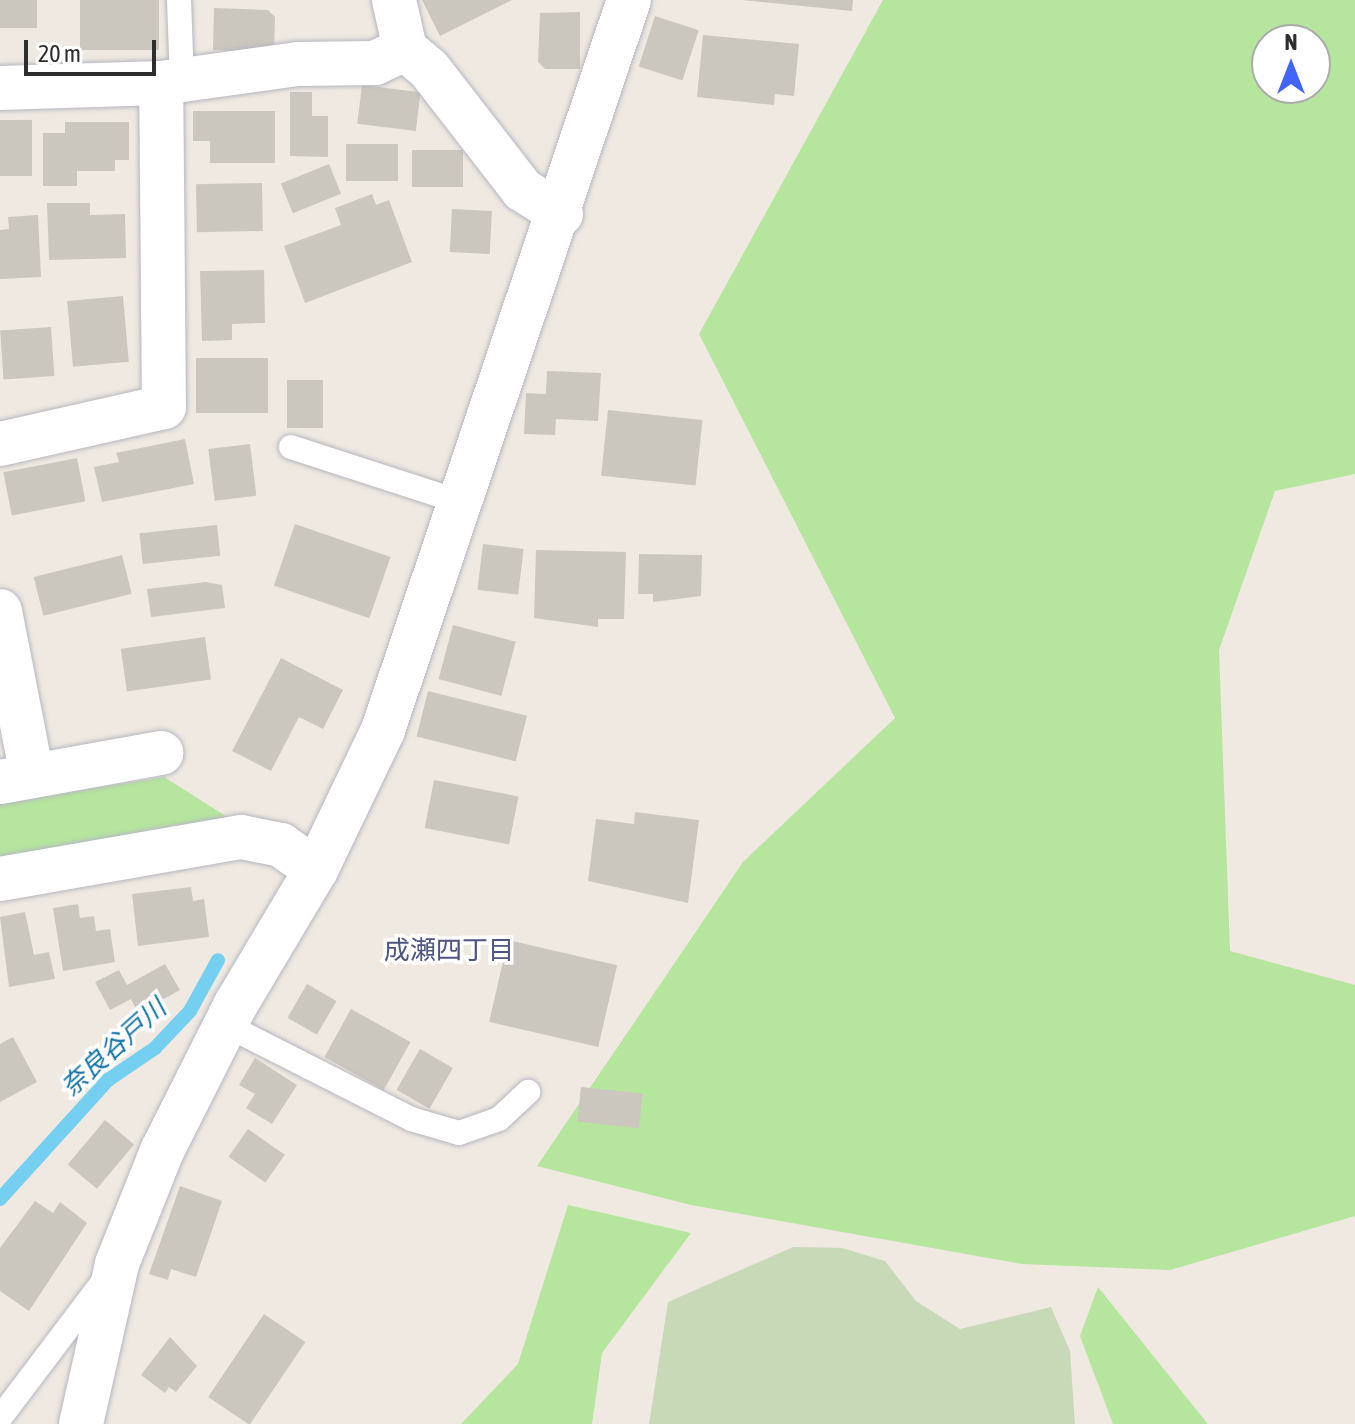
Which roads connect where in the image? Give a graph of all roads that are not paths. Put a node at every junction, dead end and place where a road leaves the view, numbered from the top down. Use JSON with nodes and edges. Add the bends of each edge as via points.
{"nodes":[{"id":1,"x":179,"y":0,"type":"edge"},
{"id":2,"x":394,"y":0,"type":"edge"},
{"id":3,"x":629,"y":0,"type":"edge"},
{"id":4,"x":405,"y":49,"type":"junction"},
{"id":5,"x":171,"y":82,"type":"junction"},
{"id":6,"x":0,"y":88,"type":"edge"},
{"id":7,"x":561,"y":214,"type":"junction"},
{"id":8,"x":0,"y":444,"type":"edge"},
{"id":9,"x":291,"y":447,"type":"dead end"},
{"id":10,"x":463,"y":503,"type":"junction"},
{"id":11,"x":0,"y":611,"type":"edge"},
{"id":12,"x":161,"y":753,"type":"dead end"},
{"id":13,"x":16,"y":779,"type":"edge"},
{"id":14,"x":316,"y":870,"type":"junction"},
{"id":15,"x":0,"y":879,"type":"edge"},
{"id":16,"x":226,"y":1025,"type":"junction"},
{"id":17,"x":528,"y":1092,"type":"dead end"},
{"id":18,"x":117,"y":1264,"type":"junction"},
{"id":19,"x":0,"y":1418,"type":"edge"},
{"id":20,"x":81,"y":1424,"type":"edge"}],
"edges":[{"from":1,"to":5,"type":"lane"},
{"from":2,"to":4,"type":"street"},
{"from":3,"to":7,"type":"street"},
{"from":4,"to":5,"type":"street","via":[[375,63],[298,64]]},
{"from":4,"to":7,"type":"street","via":[[429,69],[523,190]]},
{"from":5,"to":6,"type":"street"},
{"from":5,"to":8,"type":"street","via":[[164,407]]},
{"from":7,"to":10,"type":"street"},
{"from":9,"to":10,"type":"lane"},
{"from":10,"to":14,"type":"street","via":[[383,730]]},
{"from":11,"to":13,"type":"street"},
{"from":12,"to":13,"type":"street"},
{"from":14,"to":15,"type":"street","via":[[281,845],[241,837]]},
{"from":14,"to":16,"type":"street"},
{"from":16,"to":17,"type":"lane","via":[[411,1119],[459,1133],[499,1119]]},
{"from":16,"to":18,"type":"street","via":[[162,1151]]},
{"from":18,"to":19,"type":"lane"},
{"from":18,"to":20,"type":"street"}]}
